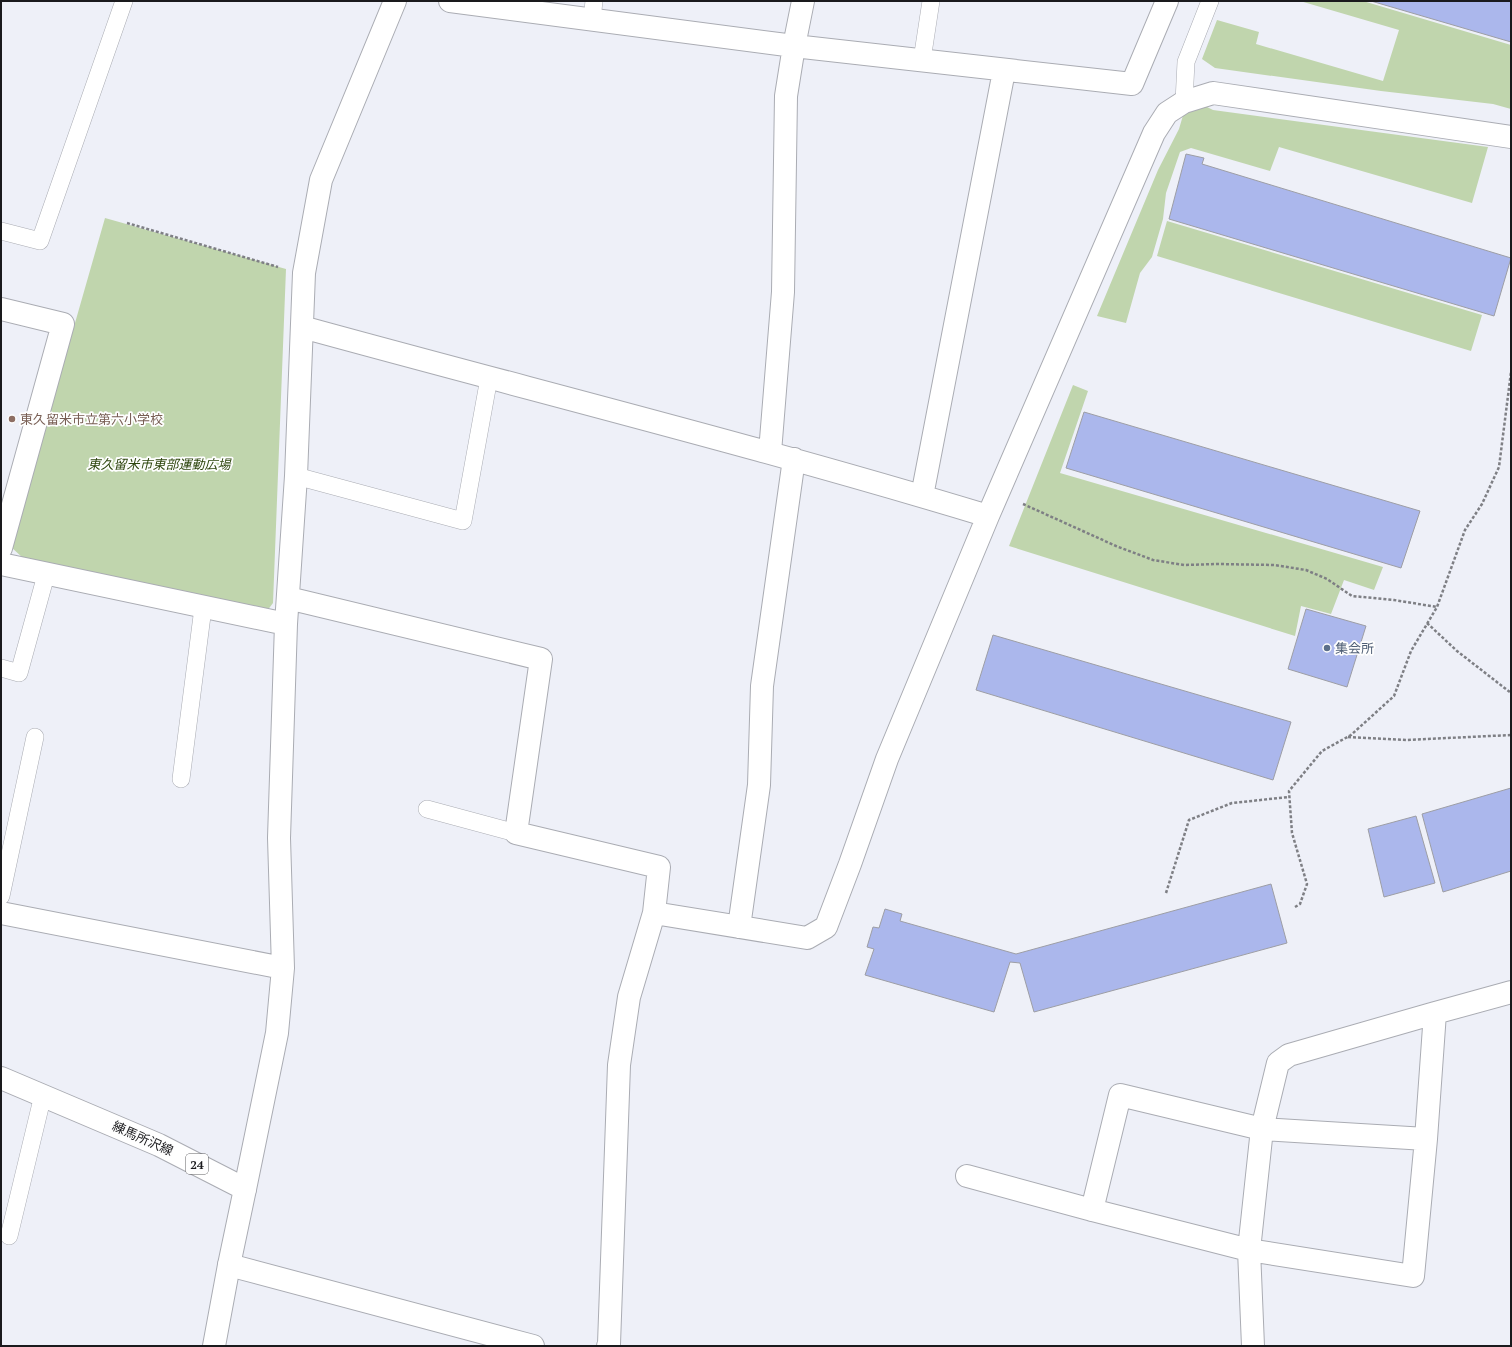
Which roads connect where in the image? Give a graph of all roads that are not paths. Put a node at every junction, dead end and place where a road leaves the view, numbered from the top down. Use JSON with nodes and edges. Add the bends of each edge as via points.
{"nodes":[{"id":1,"x":124,"y":1,"type":"edge"},
{"id":2,"x":395,"y":1,"type":"edge"},
{"id":3,"x":450,"y":1,"type":"edge"},
{"id":4,"x":803,"y":1,"type":"edge"},
{"id":5,"x":931,"y":1,"type":"edge"},
{"id":6,"x":1167,"y":1,"type":"edge"},
{"id":7,"x":1210,"y":1,"type":"edge"},
{"id":8,"x":593,"y":10,"type":"edge"},
{"id":9,"x":794,"y":46,"type":"junction"},
{"id":10,"x":922,"y":60,"type":"junction"},
{"id":11,"x":1004,"y":70,"type":"junction"},
{"id":12,"x":1184,"y":102,"type":"junction"},
{"id":13,"x":1511,"y":137,"type":"edge"},
{"id":14,"x":1,"y":231,"type":"edge"},
{"id":15,"x":1,"y":309,"type":"edge"},
{"id":16,"x":302,"y":327,"type":"junction"},
{"id":17,"x":489,"y":378,"type":"junction"},
{"id":18,"x":770,"y":452,"type":"junction"},
{"id":19,"x":794,"y":459,"type":"junction"},
{"id":20,"x":296,"y":476,"type":"junction"},
{"id":21,"x":922,"y":496,"type":"junction"},
{"id":22,"x":988,"y":516,"type":"junction"},
{"id":23,"x":1,"y":548,"type":"edge"},
{"id":24,"x":1,"y":564,"type":"edge"},
{"id":25,"x":46,"y":575,"type":"junction"},
{"id":26,"x":288,"y":598,"type":"junction"},
{"id":27,"x":203,"y":608,"type":"junction"},
{"id":28,"x":286,"y":624,"type":"junction"},
{"id":29,"x":1,"y":668,"type":"edge"},
{"id":30,"x":35,"y":737,"type":"dead end"},
{"id":31,"x":181,"y":779,"type":"dead end"},
{"id":32,"x":427,"y":809,"type":"dead end"},
{"id":33,"x":516,"y":833,"type":"junction"},
{"id":34,"x":1,"y":896,"type":"edge"},
{"id":35,"x":1,"y":913,"type":"edge"},
{"id":36,"x":654,"y":913,"type":"junction"},
{"id":37,"x":739,"y":927,"type":"junction"},
{"id":38,"x":283,"y":968,"type":"junction"},
{"id":39,"x":1511,"y":992,"type":"edge"},
{"id":40,"x":1435,"y":1013,"type":"junction"},
{"id":41,"x":1,"y":1078,"type":"edge"},
{"id":42,"x":42,"y":1095,"type":"junction"},
{"id":43,"x":1262,"y":1129,"type":"junction"},
{"id":44,"x":1426,"y":1139,"type":"junction"},
{"id":45,"x":967,"y":1176,"type":"dead end"},
{"id":46,"x":245,"y":1189,"type":"junction"},
{"id":47,"x":1092,"y":1210,"type":"junction"},
{"id":48,"x":9,"y":1236,"type":"dead end"},
{"id":49,"x":1249,"y":1250,"type":"junction"},
{"id":50,"x":229,"y":1265,"type":"junction"},
{"id":51,"x":214,"y":1346,"type":"edge"},
{"id":52,"x":533,"y":1346,"type":"edge"},
{"id":53,"x":608,"y":1346,"type":"edge"},
{"id":54,"x":1253,"y":1346,"type":"edge"}],
"edges":[{"from":1,"to":14,"type":"lane","via":[[40,241]]},
{"from":2,"to":16,"type":"street","via":[[320,180],[304,273]]},
{"from":3,"to":8,"type":"street"},
{"from":4,"to":9,"type":"street"},
{"from":5,"to":10,"type":"lane"},
{"from":6,"to":11,"type":"street","via":[[1132,84]]},
{"from":7,"to":12,"type":"lane","via":[[1186,62]]},
{"from":8,"to":9,"type":"street"},
{"from":9,"to":10,"type":"street"},
{"from":9,"to":18,"type":"street","via":[[786,96],[782,292]]},
{"from":10,"to":11,"type":"street"},
{"from":11,"to":21,"type":"street"},
{"from":12,"to":13,"type":"street","via":[[1213,93]]},
{"from":12,"to":22,"type":"street","via":[[1167,113],[1154,133]]},
{"from":15,"to":23,"type":"street","via":[[63,324]]},
{"from":16,"to":17,"type":"street"},
{"from":16,"to":20,"type":"street"},
{"from":17,"to":18,"type":"street"},
{"from":17,"to":20,"type":"lane","via":[[463,521]]},
{"from":18,"to":19,"type":"street"},
{"from":19,"to":21,"type":"street"},
{"from":19,"to":37,"type":"street","via":[[762,686],[759,785]]},
{"from":20,"to":26,"type":"street"},
{"from":21,"to":22,"type":"street"},
{"from":22,"to":37,"type":"street","via":[[886,759],[826,927],[807,938]]},
{"from":24,"to":25,"type":"street"},
{"from":25,"to":27,"type":"street"},
{"from":25,"to":29,"type":"lane","via":[[19,673]]},
{"from":26,"to":28,"type":"street"},
{"from":26,"to":33,"type":"street","via":[[541,659]]},
{"from":27,"to":28,"type":"street"},
{"from":27,"to":31,"type":"lane"},
{"from":28,"to":38,"type":"street","via":[[279,838]]},
{"from":30,"to":34,"type":"lane"},
{"from":32,"to":33,"type":"lane"},
{"from":33,"to":36,"type":"street","via":[[659,867]]},
{"from":35,"to":38,"type":"street"},
{"from":36,"to":37,"type":"street"},
{"from":36,"to":53,"type":"street","via":[[629,997],[618,1065]]},
{"from":38,"to":46,"type":"street","via":[[277,1033]]},
{"from":39,"to":40,"type":"street"},
{"from":40,"to":43,"type":"street","via":[[1289,1055],[1278,1063]]},
{"from":40,"to":44,"type":"street"},
{"from":41,"to":42,"type":"street","name":"練馬所沢線","number":"24"},
{"from":42,"to":46,"type":"street","name":"練馬所沢線","number":"24","via":[[159,1145]]},
{"from":42,"to":48,"type":"lane"},
{"from":43,"to":44,"type":"street"},
{"from":43,"to":47,"type":"street","via":[[1120,1095]]},
{"from":43,"to":49,"type":"street"},
{"from":44,"to":49,"type":"street","via":[[1413,1276]]},
{"from":45,"to":47,"type":"street"},
{"from":46,"to":50,"type":"street"},
{"from":47,"to":49,"type":"street"},
{"from":49,"to":54,"type":"street"},
{"from":50,"to":51,"type":"street"},
{"from":50,"to":52,"type":"street"}]}
